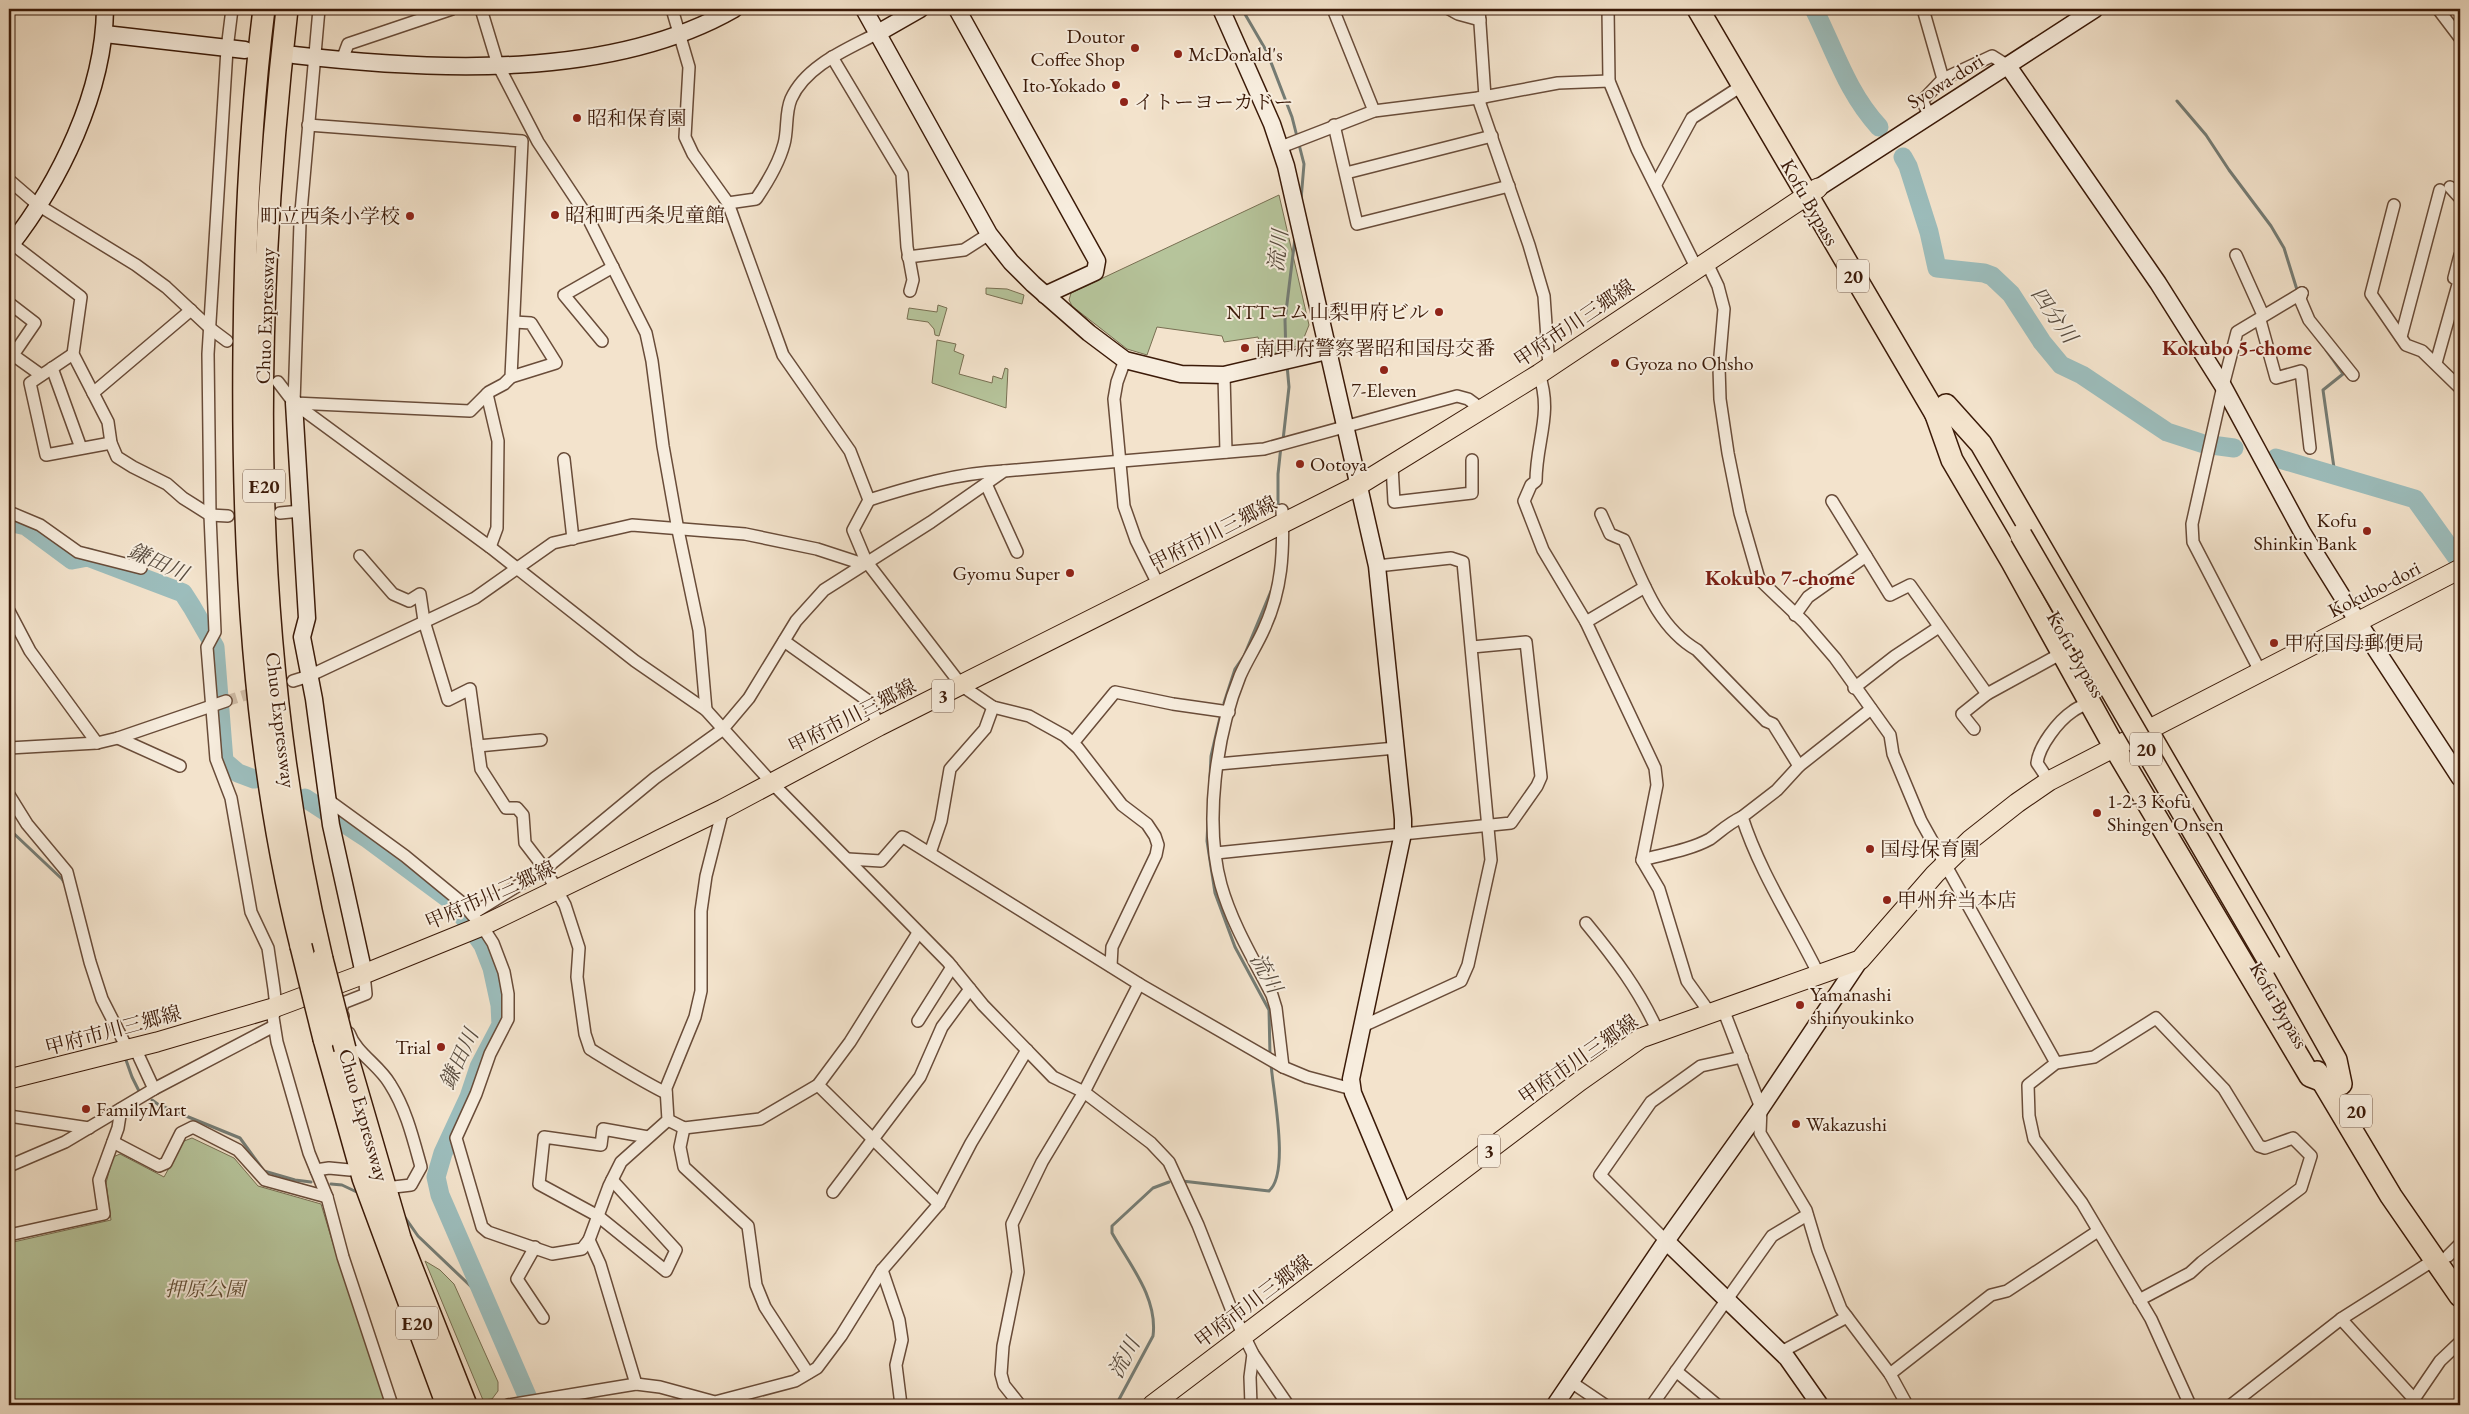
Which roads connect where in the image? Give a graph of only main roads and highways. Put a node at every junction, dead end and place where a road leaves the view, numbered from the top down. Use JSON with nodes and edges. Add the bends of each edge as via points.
{"nodes":[{"id":1,"x":264,"y":9,"type":"edge"},
{"id":2,"x":287,"y":9,"type":"edge"},
{"id":3,"x":1698,"y":9,"type":"edge"},
{"id":4,"x":1714,"y":9,"type":"edge"},
{"id":5,"x":1812,"y":192,"type":"junction"},
{"id":6,"x":1940,"y":409,"type":"junction"},
{"id":7,"x":2458,"y":570,"type":"edge"},
{"id":8,"x":2148,"y":732,"type":"junction"},
{"id":9,"x":2115,"y":748,"type":"junction"},
{"id":10,"x":9,"y":1079,"type":"edge"},
{"id":11,"x":2332,"y":1083,"type":"junction"},
{"id":12,"x":395,"y":1244,"type":"junction"},
{"id":13,"x":2451,"y":1258,"type":"edge"},
{"id":14,"x":2460,"y":1296,"type":"edge"},
{"id":15,"x":447,"y":1405,"type":"edge"},
{"id":16,"x":466,"y":1405,"type":"edge"},
{"id":17,"x":1152,"y":1405,"type":"edge"}],
"edges":[{"from":1,"to":12,"type":"highway","name":"Chuo Expressway","number":"E20","bridge":true,"via":[[249,172],[244,291],[243,404],[250,602],[267,760],[288,889],[357,1174]]},
{"from":2,"to":12,"type":"highway","name":"Chuo Expressway","number":"E20","bridge":true,"via":[[270,175],[264,291],[265,528],[274,675],[299,852],[345,1049],[389,1187]]},
{"from":3,"to":5,"type":"highway","name":"Kofu Bypass","number":"20"},
{"from":4,"to":5,"type":"highway","name":"Kofu Bypass","number":"20"},
{"from":5,"to":6,"type":"highway","name":"Kofu Bypass","number":"20"},
{"from":5,"to":10,"type":"main road","name":"甲府市川三郷線","number":"3","via":[[1483,410],[1359,485],[1282,516],[1158,586],[879,726],[723,809],[558,890],[477,920],[364,974],[276,1006],[131,1049]]},
{"from":6,"to":8,"type":"highway","via":[[1981,444]]},
{"from":6,"to":9,"type":"highway","via":[[1952,460]]},
{"from":6,"to":11,"type":"highway","name":"Kofu Bypass","number":"20"},
{"from":7,"to":8,"type":"main road","name":"Kokubo-dori","number":"3"},
{"from":8,"to":9,"type":"main road","name":"甲府市川三郷線","number":"3"},
{"from":8,"to":11,"type":"highway","via":[[2336,1060]]},
{"from":9,"to":11,"type":"highway","via":[[2310,1076]]},
{"from":9,"to":17,"type":"main road","name":"甲府市川三郷線","number":"3","via":[[2049,781],[1970,840],[1945,863],[1860,960],[1641,1038]]},
{"from":11,"to":13,"type":"highway","name":"Kofu Bypass","number":"20"},
{"from":12,"to":15,"type":"highway","name":"Chuo Expressway","number":"E20"},
{"from":12,"to":16,"type":"highway","name":"Chuo Expressway","number":"E20"},
{"from":13,"to":14,"type":"highway","name":"Kofu Bypass","number":"20"}]}
